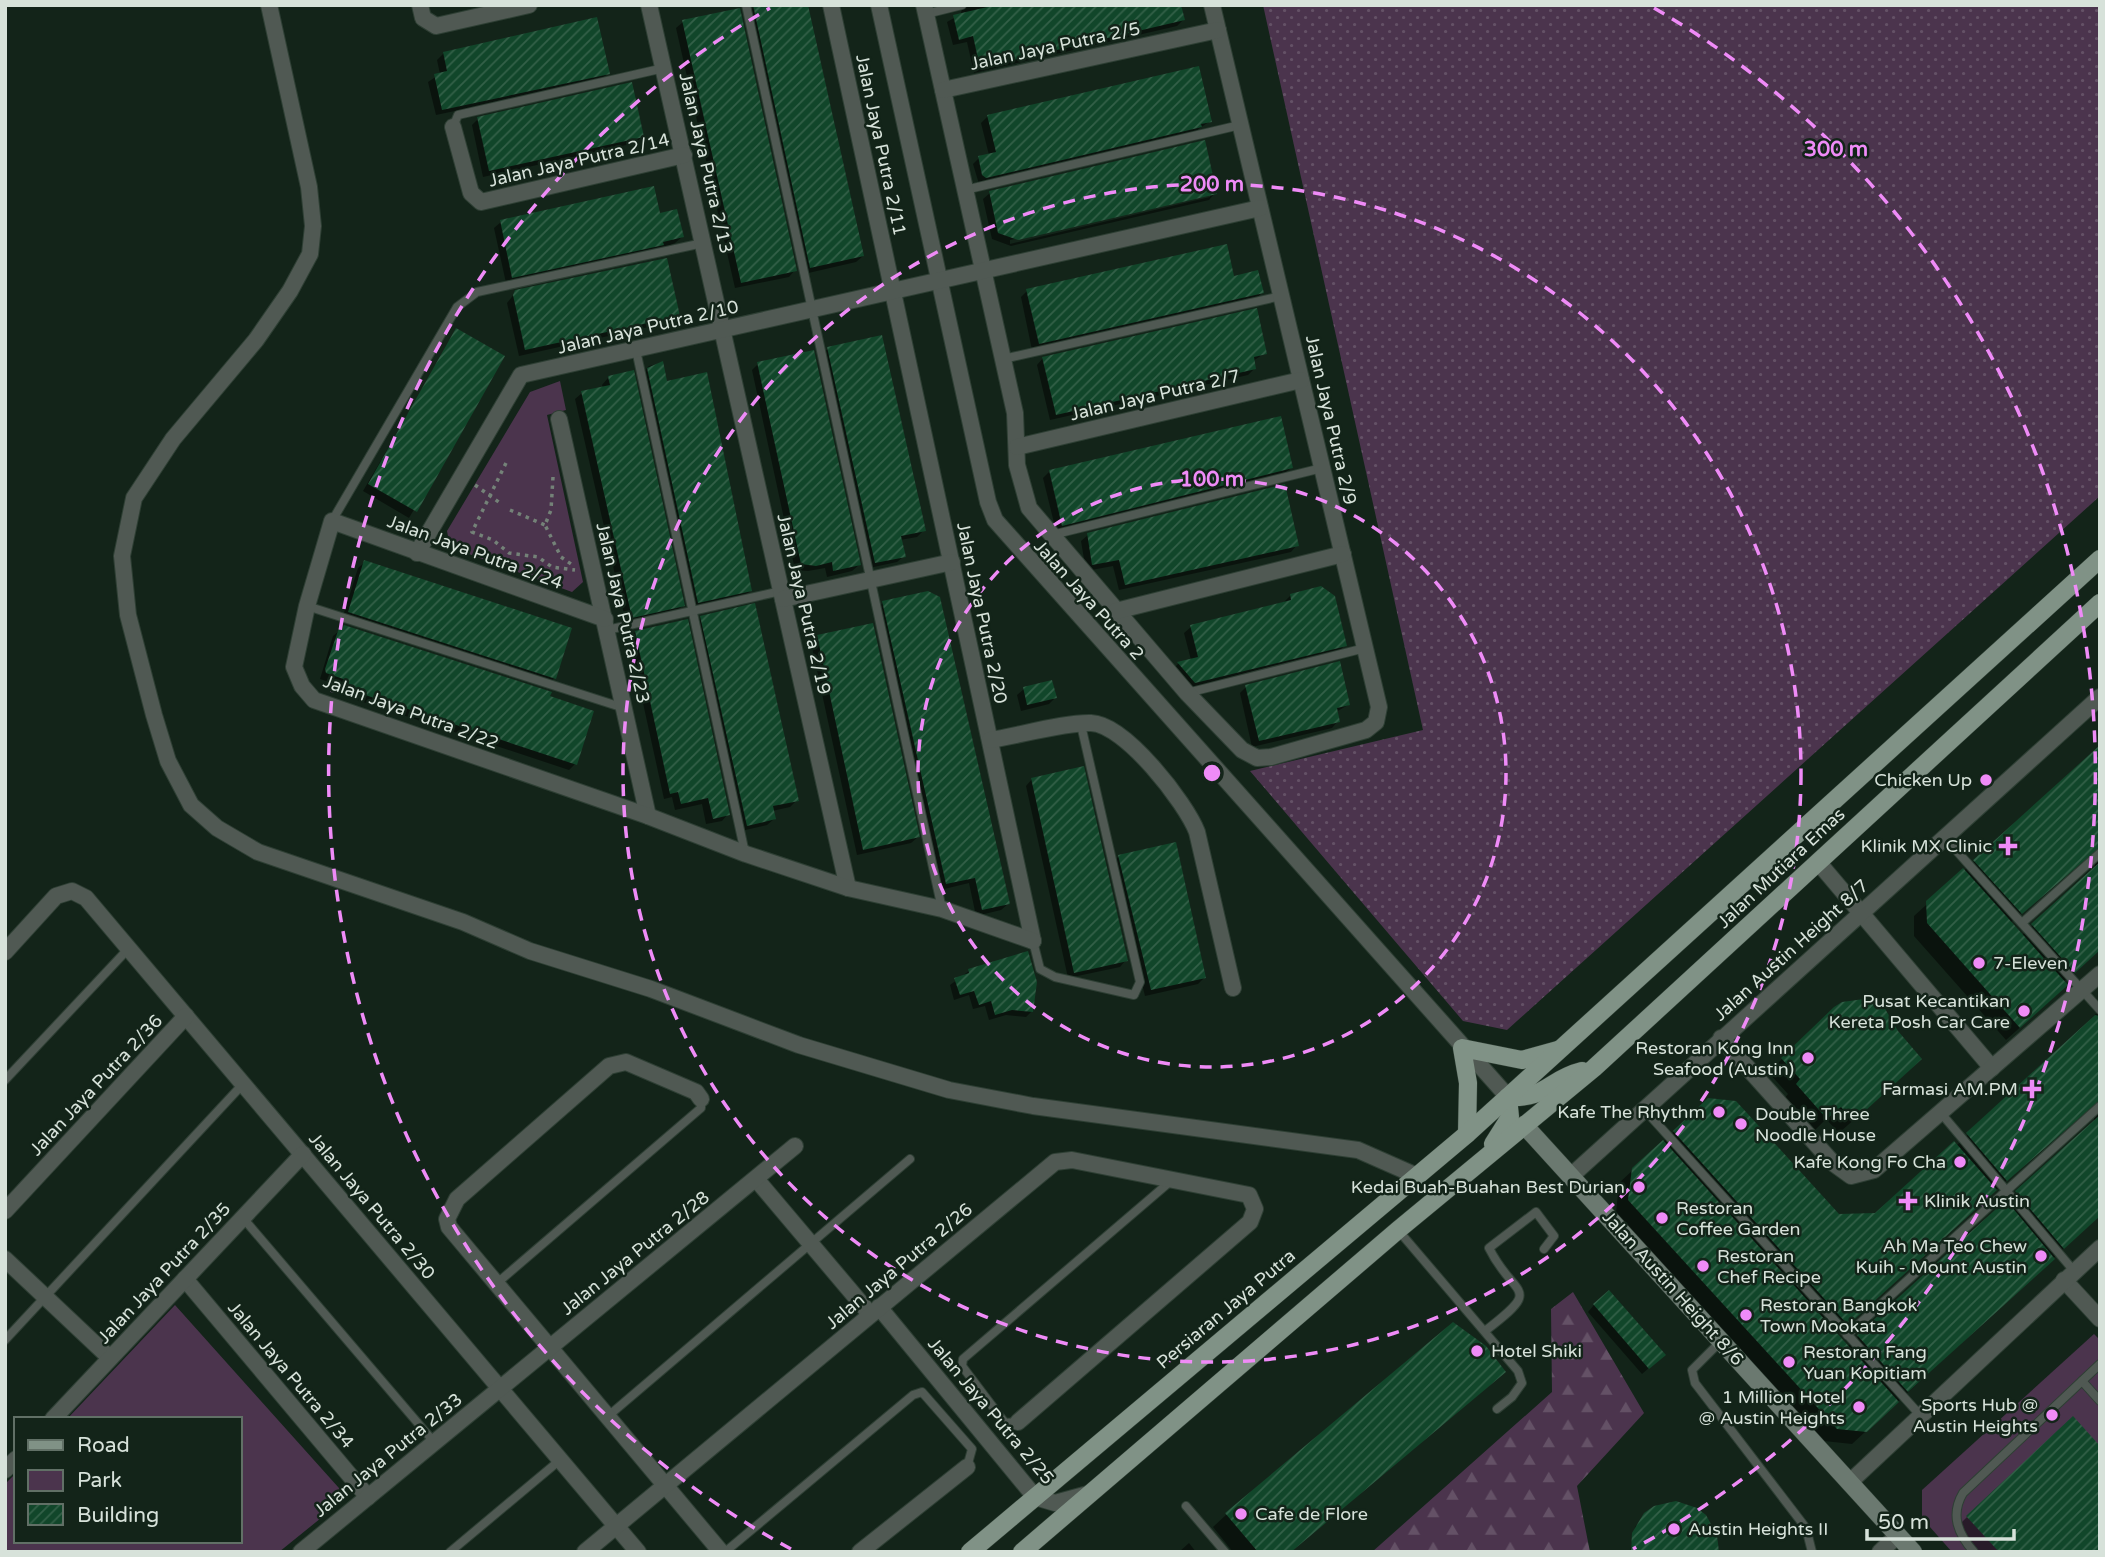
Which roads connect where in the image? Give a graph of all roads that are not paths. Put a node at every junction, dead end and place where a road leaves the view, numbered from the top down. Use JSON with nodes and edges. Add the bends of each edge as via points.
{"nodes":[{"id":1,"x":269,"y":5,"type":"edge"},
{"id":2,"x":420,"y":5,"type":"edge"},
{"id":3,"x":529,"y":5,"type":"edge"},
{"id":4,"x":649,"y":5,"type":"edge"},
{"id":5,"x":746,"y":5,"type":"edge"},
{"id":6,"x":831,"y":5,"type":"edge"},
{"id":7,"x":878,"y":5,"type":"edge"},
{"id":8,"x":962,"y":5,"type":"edge"},
{"id":9,"x":1212,"y":5,"type":"edge"},
{"id":10,"x":925,"y":10,"type":"edge"},
{"id":11,"x":1217,"y":30,"type":"junction"},
{"id":12,"x":664,"y":68,"type":"junction"},
{"id":13,"x":943,"y":90,"type":"junction"},
{"id":14,"x":1240,"y":125,"type":"junction"},
{"id":15,"x":453,"y":127,"type":"joint"},
{"id":16,"x":684,"y":155,"type":"junction"},
{"id":17,"x":965,"y":190,"type":"junction"},
{"id":18,"x":1260,"y":208,"type":"junction"},
{"id":19,"x":705,"y":243,"type":"junction"},
{"id":20,"x":983,"y":271,"type":"junction"},
{"id":21,"x":940,"y":281,"type":"junction"},
{"id":22,"x":893,"y":292,"type":"junction"},
{"id":23,"x":1281,"y":296,"type":"junction"},
{"id":24,"x":812,"y":310,"type":"junction"},
{"id":25,"x":723,"y":330,"type":"junction"},
{"id":26,"x":636,"y":350,"type":"junction"},
{"id":27,"x":1003,"y":359,"type":"junction"},
{"id":28,"x":1301,"y":380,"type":"junction"},
{"id":29,"x":559,"y":419,"type":"dead end"},
{"id":30,"x":1017,"y":447,"type":"junction"},
{"id":31,"x":1322,"y":468,"type":"junction"},
{"id":32,"x":332,"y":522,"type":"junction"},
{"id":33,"x":1052,"y":535,"type":"junction"},
{"id":34,"x":417,"y":553,"type":"junction"},
{"id":35,"x":1343,"y":554,"type":"junction"},
{"id":36,"x":2100,"y":559,"type":"edge"},
{"id":37,"x":952,"y":562,"type":"junction"},
{"id":38,"x":871,"y":579,"type":"junction"},
{"id":39,"x":782,"y":595,"type":"junction"},
{"id":40,"x":2100,"y":603,"type":"edge"},
{"id":41,"x":307,"y":606,"type":"junction"},
{"id":42,"x":693,"y":611,"type":"junction"},
{"id":43,"x":1116,"y":611,"type":"junction"},
{"id":44,"x":606,"y":624,"type":"junction"},
{"id":45,"x":1365,"y":648,"type":"junction"},
{"id":46,"x":1187,"y":693,"type":"junction"},
{"id":47,"x":2100,"y":697,"type":"edge"},
{"id":48,"x":624,"y":708,"type":"junction"},
{"id":49,"x":1081,"y":724,"type":"junction"},
{"id":50,"x":990,"y":740,"type":"junction"},
{"id":51,"x":648,"y":816,"type":"junction"},
{"id":52,"x":1944,"y":837,"type":"junction"},
{"id":53,"x":2100,"y":853,"type":"edge"},
{"id":54,"x":746,"y":854,"type":"junction"},
{"id":55,"x":1818,"y":862,"type":"junction"},
{"id":56,"x":848,"y":888,"type":"junction"},
{"id":57,"x":942,"y":909,"type":"junction"},
{"id":58,"x":1860,"y":913,"type":"junction"},
{"id":59,"x":2022,"y":923,"type":"junction"},
{"id":60,"x":1034,"y":941,"type":"junction"},
{"id":61,"x":129,"y":948,"type":"junction"},
{"id":62,"x":5,"y":952,"type":"edge"},
{"id":63,"x":2100,"y":974,"type":"edge"},
{"id":64,"x":1233,"y":988,"type":"dead end"},
{"id":65,"x":2082,"y":990,"type":"junction"},
{"id":66,"x":2100,"y":1010,"type":"edge"},
{"id":67,"x":186,"y":1016,"type":"junction"},
{"id":68,"x":1721,"y":1038,"type":"junction"},
{"id":69,"x":1462,"y":1048,"type":"junction"},
{"id":70,"x":1562,"y":1049,"type":"junction"},
{"id":71,"x":1594,"y":1068,"type":"junction"},
{"id":72,"x":1992,"y":1068,"type":"junction"},
{"id":73,"x":5,"y":1080,"type":"edge"},
{"id":74,"x":243,"y":1084,"type":"junction"},
{"id":75,"x":1508,"y":1097,"type":"junction"},
{"id":76,"x":701,"y":1099,"type":"joint"},
{"id":77,"x":2100,"y":1106,"type":"edge"},
{"id":78,"x":1643,"y":1108,"type":"junction"},
{"id":79,"x":1940,"y":1112,"type":"junction"},
{"id":80,"x":1524,"y":1125,"type":"junction"},
{"id":81,"x":1467,"y":1133,"type":"junction"},
{"id":82,"x":795,"y":1146,"type":"dead end"},
{"id":83,"x":303,"y":1154,"type":"junction"},
{"id":84,"x":1485,"y":1158,"type":"junction"},
{"id":85,"x":910,"y":1159,"type":"dead end"},
{"id":86,"x":1417,"y":1176,"type":"junction"},
{"id":87,"x":1571,"y":1176,"type":"junction"},
{"id":88,"x":756,"y":1179,"type":"junction"},
{"id":89,"x":1172,"y":1180,"type":"junction"},
{"id":90,"x":2008,"y":1191,"type":"junction"},
{"id":91,"x":5,"y":1211,"type":"edge"},
{"id":92,"x":243,"y":1218,"type":"junction"},
{"id":93,"x":1398,"y":1230,"type":"junction"},
{"id":94,"x":812,"y":1245,"type":"junction"},
{"id":95,"x":1544,"y":1248,"type":"dead end"},
{"id":96,"x":2100,"y":1248,"type":"edge"},
{"id":97,"x":5,"y":1259,"type":"edge"},
{"id":98,"x":2069,"y":1276,"type":"junction"},
{"id":99,"x":185,"y":1279,"type":"junction"},
{"id":100,"x":496,"y":1284,"type":"junction"},
{"id":101,"x":45,"y":1297,"type":"junction"},
{"id":102,"x":875,"y":1311,"type":"junction"},
{"id":103,"x":2100,"y":1320,"type":"edge"},
{"id":104,"x":1485,"y":1331,"type":"junction"},
{"id":105,"x":1847,"y":1335,"type":"junction"},
{"id":106,"x":5,"y":1340,"type":"edge"},
{"id":107,"x":1721,"y":1341,"type":"junction"},
{"id":108,"x":550,"y":1348,"type":"junction"},
{"id":109,"x":110,"y":1358,"type":"junction"},
{"id":110,"x":2100,"y":1364,"type":"edge"},
{"id":111,"x":2082,"y":1381,"type":"junction"},
{"id":112,"x":500,"y":1389,"type":"junction"},
{"id":113,"x":2100,"y":1401,"type":"edge"},
{"id":114,"x":1497,"y":1409,"type":"dead end"},
{"id":115,"x":1920,"y":1415,"type":"junction"},
{"id":116,"x":55,"y":1417,"type":"edge"},
{"id":117,"x":607,"y":1418,"type":"junction"},
{"id":118,"x":1018,"y":1422,"type":"joint"},
{"id":119,"x":434,"y":1442,"type":"junction"},
{"id":120,"x":560,"y":1460,"type":"junction"},
{"id":121,"x":967,"y":1467,"type":"joint"},
{"id":122,"x":1850,"y":1482,"type":"junction"},
{"id":123,"x":664,"y":1486,"type":"junction"},
{"id":124,"x":1090,"y":1494,"type":"junction"},
{"id":125,"x":368,"y":1497,"type":"junction"},
{"id":126,"x":1035,"y":1497,"type":"junction"},
{"id":127,"x":1186,"y":1506,"type":"dead end"},
{"id":128,"x":616,"y":1526,"type":"junction"},
{"id":129,"x":1898,"y":1535,"type":"junction"},
{"id":130,"x":301,"y":1552,"type":"edge"},
{"id":131,"x":450,"y":1552,"type":"edge"},
{"id":132,"x":585,"y":1552,"type":"edge"},
{"id":133,"x":638,"y":1552,"type":"edge"},
{"id":134,"x":723,"y":1552,"type":"edge"},
{"id":135,"x":860,"y":1552,"type":"edge"},
{"id":136,"x":970,"y":1552,"type":"edge"},
{"id":137,"x":1022,"y":1552,"type":"edge"},
{"id":138,"x":1225,"y":1552,"type":"edge"},
{"id":139,"x":1812,"y":1552,"type":"edge"},
{"id":140,"x":1880,"y":1552,"type":"edge"},
{"id":141,"x":1913,"y":1552,"type":"edge"},
{"id":142,"x":1974,"y":1552,"type":"edge"}],
"edges":[{"from":1,"to":86,"type":"street","via":[[309,187],[310,254],[256,340],[173,439],[134,498],[122,556],[128,615],[154,715],[167,761],[191,805],[217,828],[258,852],[799,1045],[949,1090],[1033,1106],[1358,1150]]},
{"from":2,"to":3,"type":"street","via":[[423,18],[436,26]]},
{"from":4,"to":12,"type":"street","name":"Jalan Jaya Putra 2/13"},
{"from":5,"to":24,"type":"lane"},
{"from":6,"to":22,"type":"street","name":"Jalan Jaya Putra 2/11"},
{"from":7,"to":21,"type":"street","name":"Jalan Jaya Putra 2"},
{"from":8,"to":10,"type":"lane"},
{"from":9,"to":11,"type":"street","name":"Jalan Jaya Putra 2/9"},
{"from":10,"to":13,"type":"street"},
{"from":11,"to":13,"type":"street","name":"Jalan Jaya Putra 2/5"},
{"from":11,"to":14,"type":"street","name":"Jalan Jaya Putra 2/9"},
{"from":12,"to":15,"type":"lane","via":[[458,115]]},
{"from":12,"to":16,"type":"street","name":"Jalan Jaya Putra 2/13"},
{"from":13,"to":17,"type":"street"},
{"from":14,"to":17,"type":"lane"},
{"from":14,"to":18,"type":"street","name":"Jalan Jaya Putra 2/9"},
{"from":15,"to":16,"type":"street","name":"Jalan Jaya Putra 2/14","via":[[471,193],[481,202]]},
{"from":16,"to":19,"type":"street","name":"Jalan Jaya Putra 2/13"},
{"from":17,"to":20,"type":"street"},
{"from":18,"to":20,"type":"street","name":"Jalan Jaya Putra 2/10"},
{"from":18,"to":23,"type":"street","name":"Jalan Jaya Putra 2/9"},
{"from":19,"to":25,"type":"street","name":"Jalan Jaya Putra 2/13"},
{"from":19,"to":32,"type":"lane","name":"Jalan Jaya Putra 2/22","via":[[477,292],[457,306]]},
{"from":20,"to":21,"type":"street","name":"Jalan Jaya Putra 2/10"},
{"from":20,"to":27,"type":"street"},
{"from":21,"to":22,"type":"street","name":"Jalan Jaya Putra 2/10"},
{"from":21,"to":69,"type":"street","name":"Jalan Jaya Putra 2","via":[[988,502],[1005,535]]},
{"from":22,"to":24,"type":"street","name":"Jalan Jaya Putra 2/10"},
{"from":22,"to":37,"type":"street","name":"Jalan Jaya Putra 2/20"},
{"from":23,"to":27,"type":"lane"},
{"from":23,"to":28,"type":"street","name":"Jalan Jaya Putra 2/9"},
{"from":24,"to":25,"type":"street","name":"Jalan Jaya Putra 2/10"},
{"from":24,"to":38,"type":"lane"},
{"from":25,"to":26,"type":"street","name":"Jalan Jaya Putra 2/10"},
{"from":25,"to":39,"type":"street","name":"Jalan Jaya Putra 2/19"},
{"from":26,"to":34,"type":"street","name":"Jalan Jaya Putra 2/10","via":[[521,375]]},
{"from":26,"to":42,"type":"lane"},
{"from":27,"to":30,"type":"street"},
{"from":28,"to":30,"type":"street","name":"Jalan Jaya Putra 2/7"},
{"from":28,"to":31,"type":"street","name":"Jalan Jaya Putra 2/9"},
{"from":29,"to":44,"type":"street","name":"Jalan Jaya Putra 2/23"},
{"from":30,"to":33,"type":"street","via":[[1028,508]]},
{"from":31,"to":33,"type":"lane"},
{"from":31,"to":35,"type":"street","name":"Jalan Jaya Putra 2/9"},
{"from":32,"to":34,"type":"street","name":"Jalan Jaya Putra 2/24"},
{"from":32,"to":41,"type":"street","name":"Jalan Jaya Putra 2/22"},
{"from":33,"to":43,"type":"street"},
{"from":34,"to":44,"type":"street","name":"Jalan Jaya Putra 2/24"},
{"from":35,"to":43,"type":"street"},
{"from":35,"to":45,"type":"street","name":"Jalan Jaya Putra 2/9"},
{"from":36,"to":70,"type":"main road","name":"Jalan Mutiara Emas"},
{"from":37,"to":38,"type":"street"},
{"from":37,"to":50,"type":"street","name":"Jalan Jaya Putra 2/20"},
{"from":38,"to":39,"type":"street"},
{"from":38,"to":57,"type":"lane"},
{"from":39,"to":42,"type":"lane"},
{"from":39,"to":56,"type":"street","name":"Jalan Jaya Putra 2/19"},
{"from":40,"to":55,"type":"main road","name":"Jalan Mutiara Emas"},
{"from":41,"to":48,"type":"lane"},
{"from":41,"to":51,"type":"street","name":"Jalan Jaya Putra 2/22","via":[[294,667],[314,700]]},
{"from":42,"to":44,"type":"lane"},
{"from":42,"to":54,"type":"lane"},
{"from":43,"to":46,"type":"street"},
{"from":44,"to":48,"type":"street","name":"Jalan Jaya Putra 2/23"},
{"from":45,"to":46,"type":"lane"},
{"from":45,"to":46,"type":"street","name":"Jalan Jaya Putra 2/9","via":[[1379,707],[1376,723],[1366,730],[1271,757],[1257,758],[1242,750]]},
{"from":47,"to":52,"type":"street","name":"Jalan Austin Height 8/7"},
{"from":48,"to":51,"type":"street","name":"Jalan Jaya Putra 2/23"},
{"from":49,"to":50,"type":"street"},
{"from":49,"to":60,"type":"lane","via":[[1140,982],[1134,995],[1055,977],[1040,969]]},
{"from":49,"to":64,"type":"street","via":[[1092,723],[1120,736],[1190,814]]},
{"from":50,"to":60,"type":"street","name":"Jalan Jaya Putra 2/20"},
{"from":51,"to":54,"type":"street","name":"Jalan Jaya Putra 2/22"},
{"from":52,"to":58,"type":"street","name":"Jalan Austin Height 8/7"},
{"from":52,"to":59,"type":"lane"},
{"from":53,"to":59,"type":"lane"},
{"from":54,"to":56,"type":"street","name":"Jalan Jaya Putra 2/22"},
{"from":55,"to":58,"type":"street"},
{"from":55,"to":71,"type":"main road","name":"Jalan Mutiara Emas"},
{"from":56,"to":57,"type":"street","name":"Jalan Jaya Putra 2/22"},
{"from":57,"to":60,"type":"street","name":"Jalan Jaya Putra 2/22"},
{"from":58,"to":68,"type":"street","name":"Jalan Austin Height 8/7"},
{"from":58,"to":72,"type":"street"},
{"from":59,"to":65,"type":"lane"},
{"from":61,"to":62,"type":"street","name":"Jalan Jaya Putra 2/30","via":[[86,898],[72,891],[56,896]]},
{"from":61,"to":67,"type":"street","name":"Jalan Jaya Putra 2/30"},
{"from":61,"to":73,"type":"lane"},
{"from":63,"to":65,"type":"street"},
{"from":65,"to":66,"type":"lane"},
{"from":65,"to":72,"type":"street"},
{"from":67,"to":74,"type":"street","name":"Jalan Jaya Putra 2/30"},
{"from":67,"to":91,"type":"street","name":"Jalan Jaya Putra 2/36"},
{"from":68,"to":78,"type":"street","name":"Jalan Austin Height 8/7"},
{"from":68,"to":79,"type":"street","via":[[1833,1163],[1851,1176],[1874,1170]]},
{"from":69,"to":70,"type":"main road","via":[[1522,1060]]},
{"from":69,"to":75,"type":"street","name":"Jalan Jaya Putra 2"},
{"from":69,"to":81,"type":"main road","via":[[1468,1083]]},
{"from":70,"to":75,"type":"main road","name":"Jalan Mutiara Emas"},
{"from":71,"to":75,"type":"main road","via":[[1574,1073],[1534,1097]]},
{"from":71,"to":80,"type":"main road","name":"Jalan Mutiara Emas"},
{"from":72,"to":79,"type":"street"},
{"from":74,"to":83,"type":"street","name":"Jalan Jaya Putra 2/30"},
{"from":74,"to":101,"type":"lane"},
{"from":75,"to":81,"type":"main road","name":"Persiaran Jaya Putra"},
{"from":75,"to":84,"type":"main road","via":[[1510,1118]]},
{"from":76,"to":100,"type":"lane","via":[[701,1108]]},
{"from":76,"to":100,"type":"street","via":[[696,1092],[626,1062],[610,1066],[457,1199],[447,1219],[449,1227]]},
{"from":77,"to":90,"type":"lane"},
{"from":78,"to":87,"type":"street","name":"Jalan Austin Height 8/7"},
{"from":78,"to":105,"type":"lane"},
{"from":79,"to":90,"type":"lane"},
{"from":80,"to":84,"type":"main road","name":"Jalan Mutiara Emas"},
{"from":80,"to":87,"type":"street","name":"Jalan Austin Height 8/6"},
{"from":81,"to":86,"type":"main road","name":"Persiaran Jaya Putra"},
{"from":82,"to":88,"type":"street","name":"Jalan Jaya Putra 2/28"},
{"from":83,"to":92,"type":"street","name":"Jalan Jaya Putra 2/35"},
{"from":83,"to":112,"type":"street","name":"Jalan Jaya Putra 2/30"},
{"from":84,"to":93,"type":"main road"},
{"from":85,"to":94,"type":"lane"},
{"from":86,"to":126,"type":"main road","name":"Persiaran Jaya Putra"},
{"from":87,"to":107,"type":"street","name":"Jalan Austin Height 8/6"},
{"from":88,"to":94,"type":"street","name":"Jalan Jaya Putra 2/25"},
{"from":88,"to":108,"type":"street","name":"Jalan Jaya Putra 2/28"},
{"from":89,"to":102,"type":"street","name":"Jalan Jaya Putra 2/26","via":[[1072,1160],[1055,1163]]},
{"from":89,"to":118,"type":"lane","via":[[962,1359],[962,1366],[1005,1423]]},
{"from":89,"to":118,"type":"street","name":"Jalan Jaya Putra 2/26","via":[[1249,1195],[1255,1209],[1250,1222]]},
{"from":90,"to":98,"type":"lane"},
{"from":90,"to":105,"type":"lane"},
{"from":92,"to":99,"type":"street","name":"Jalan Jaya Putra 2/35"},
{"from":92,"to":119,"type":"lane"},
{"from":93,"to":104,"type":"lane"},
{"from":93,"to":124,"type":"main road"},
{"from":94,"to":102,"type":"street","name":"Jalan Jaya Putra 2/25"},
{"from":94,"to":117,"type":"lane"},
{"from":95,"to":104,"type":"lane","via":[[1554,1236],[1536,1212],[1489,1248],[1520,1298],[1516,1307]]},
{"from":96,"to":98,"type":"street"},
{"from":97,"to":101,"type":"street"},
{"from":98,"to":103,"type":"street"},
{"from":98,"to":115,"type":"street"},
{"from":99,"to":109,"type":"street","name":"Jalan Jaya Putra 2/35"},
{"from":99,"to":125,"type":"street","name":"Jalan Jaya Putra 2/34"},
{"from":100,"to":108,"type":"street"},
{"from":101,"to":106,"type":"lane"},
{"from":101,"to":109,"type":"street"},
{"from":102,"to":123,"type":"street","name":"Jalan Jaya Putra 2/26"},
{"from":102,"to":126,"type":"street","name":"Jalan Jaya Putra 2/25"},
{"from":104,"to":114,"type":"lane","via":[[1518,1371],[1521,1383]]},
{"from":105,"to":115,"type":"lane"},
{"from":107,"to":122,"type":"street","name":"Jalan Austin Height 8/6"},
{"from":107,"to":139,"type":"lane","via":[[1692,1370],[1695,1383],[1806,1528]]},
{"from":108,"to":112,"type":"street","name":"Jalan Jaya Putra 2/28"},
{"from":108,"to":117,"type":"street"},
{"from":109,"to":116,"type":"street","name":"Jalan Jaya Putra 2/35"},
{"from":110,"to":111,"type":"lane"},
{"from":111,"to":113,"type":"lane"},
{"from":111,"to":142,"type":"lane","via":[[1963,1493],[1955,1517],[1963,1540]]},
{"from":112,"to":119,"type":"street","name":"Jalan Jaya Putra 2/33"},
{"from":112,"to":120,"type":"street","name":"Jalan Jaya Putra 2/30"},
{"from":115,"to":122,"type":"street"},
{"from":117,"to":123,"type":"street"},
{"from":119,"to":125,"type":"street","name":"Jalan Jaya Putra 2/33"},
{"from":120,"to":128,"type":"street","name":"Jalan Jaya Putra 2/30"},
{"from":120,"to":131,"type":"lane"},
{"from":121,"to":134,"type":"lane","via":[[972,1449],[922,1392],[912,1395]]},
{"from":121,"to":135,"type":"street"},
{"from":122,"to":129,"type":"street","name":"Jalan Austin Height 8/6"},
{"from":123,"to":128,"type":"street","name":"Jalan Jaya Putra 2/26"},
{"from":123,"to":134,"type":"street"},
{"from":124,"to":126,"type":"street","name":"Jalan Jaya Putra 2/25","via":[[1055,1503]]},
{"from":124,"to":137,"type":"main road"},
{"from":125,"to":130,"type":"street","name":"Jalan Jaya Putra 2/33"},
{"from":126,"to":136,"type":"main road","name":"Persiaran Jaya Putra"},
{"from":127,"to":138,"type":"lane"},
{"from":128,"to":132,"type":"street","name":"Jalan Jaya Putra 2/26"},
{"from":128,"to":133,"type":"street","name":"Jalan Jaya Putra 2/30"},
{"from":129,"to":140,"type":"street"},
{"from":129,"to":141,"type":"street","name":"Jalan Austin Height 8/6"}]}
